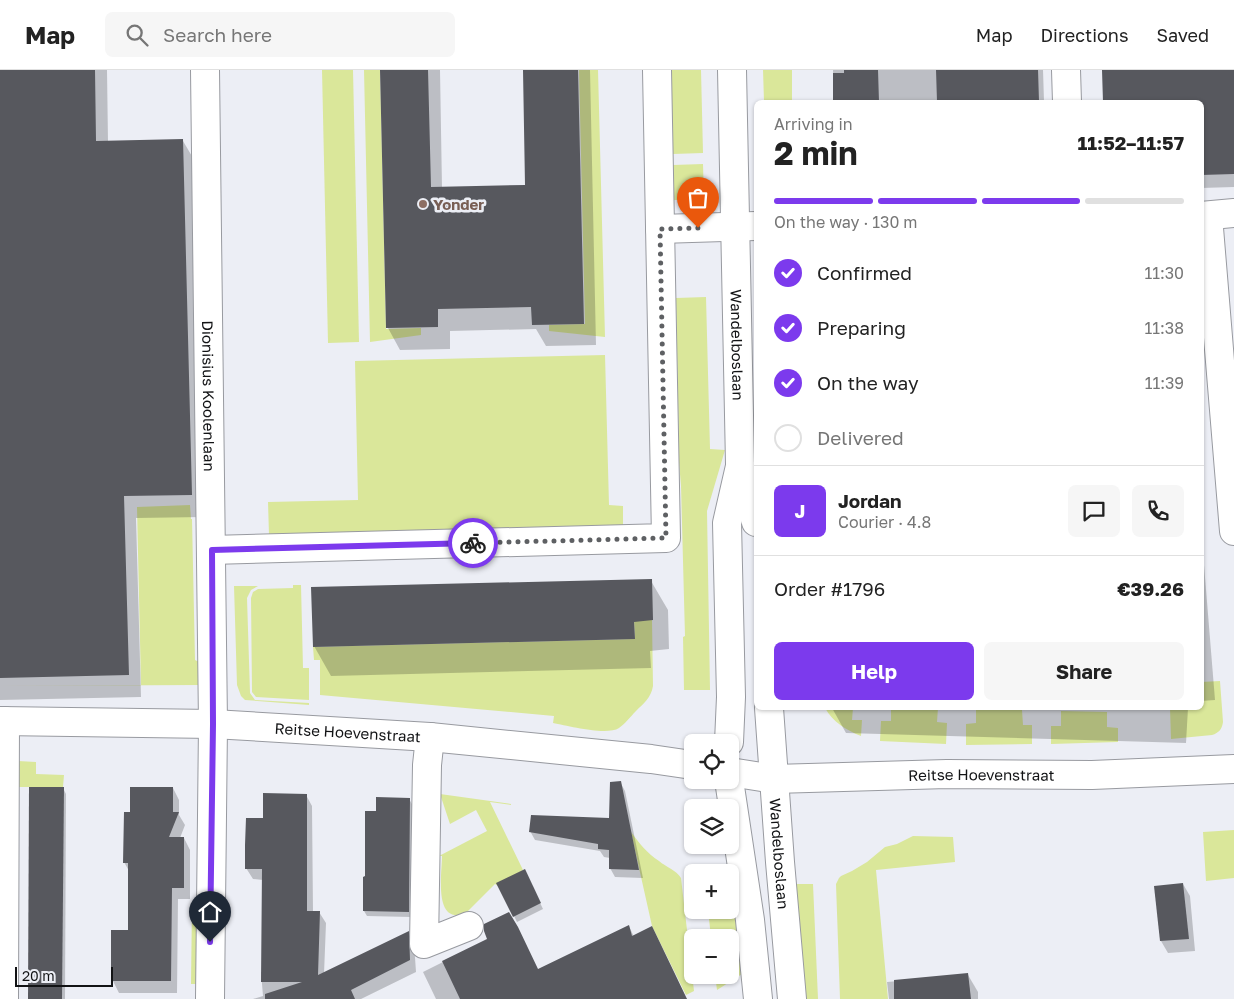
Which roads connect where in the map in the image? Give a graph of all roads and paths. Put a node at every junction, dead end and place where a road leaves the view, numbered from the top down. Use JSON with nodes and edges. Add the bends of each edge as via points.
{"nodes":[{"id":1,"x":205,"y":70,"type":"edge"},
{"id":2,"x":656,"y":70,"type":"edge"},
{"id":3,"x":732,"y":70,"type":"edge"},
{"id":4,"x":1066,"y":70,"type":"edge"},
{"id":5,"x":1067,"y":100,"type":"edge"},
{"id":6,"x":1214,"y":215,"type":"edge"},
{"id":7,"x":746,"y":226,"type":"edge"},
{"id":8,"x":660,"y":229,"type":"junction"},
{"id":9,"x":740,"y":464,"type":"junction"},
{"id":10,"x":754,"y":515,"type":"edge"},
{"id":11,"x":1234,"y":532,"type":"edge"},
{"id":12,"x":212,"y":550,"type":"junction"},
{"id":13,"x":769,"y":710,"type":"edge"},
{"id":14,"x":3,"y":721,"type":"edge"},
{"id":15,"x":213,"y":724,"type":"junction"},
{"id":16,"x":729,"y":734,"type":"edge"},
{"id":17,"x":430,"y":737,"type":"junction"},
{"id":18,"x":684,"y":764,"type":"edge"},
{"id":19,"x":1234,"y":769,"type":"edge"},
{"id":20,"x":739,"y":773,"type":"edge"},
{"id":21,"x":774,"y":779,"type":"junction"},
{"id":22,"x":730,"y":789,"type":"edge"},
{"id":23,"x":469,"y":926,"type":"dead end"},
{"id":24,"x":792,"y":998,"type":"edge"},
{"id":25,"x":4,"y":999,"type":"edge"},
{"id":26,"x":210,"y":999,"type":"edge"},
{"id":27,"x":757,"y":999,"type":"edge"}],
"edges":[{"from":1,"to":12,"type":"street","name":"Dionisius Koolenlaan"},
{"from":2,"to":8,"type":"street"},
{"from":3,"to":7,"type":"street","name":"Wandelboslaan"},
{"from":4,"to":5,"type":"street"},
{"from":6,"to":11,"type":"street"},
{"from":7,"to":8,"type":"street"},
{"from":7,"to":9,"type":"street","name":"Wandelboslaan"},
{"from":8,"to":12,"type":"street","via":[[666,538]]},
{"from":9,"to":10,"type":"street","name":"Wandelboslaan"},
{"from":9,"to":16,"type":"street","name":"Wandelboslaan","via":[[726,523]]},
{"from":12,"to":15,"type":"street","name":"Dionisius Koolenlaan"},
{"from":13,"to":21,"type":"street","name":"Wandelboslaan"},
{"from":14,"to":15,"type":"street","name":"Reitse Hoevenstraat"},
{"from":14,"to":25,"type":"street"},
{"from":15,"to":17,"type":"street","name":"Reitse Hoevenstraat"},
{"from":15,"to":26,"type":"street","name":"Dionisius Koolenlaan"},
{"from":17,"to":18,"type":"street","name":"Reitse Hoevenstraat"},
{"from":17,"to":23,"type":"street","via":[[424,944]]},
{"from":19,"to":21,"type":"street","name":"Reitse Hoevenstraat","via":[[1092,775],[947,774]]},
{"from":20,"to":21,"type":"street","name":"Reitse Hoevenstraat"},
{"from":21,"to":24,"type":"street","name":"Wandelboslaan"},
{"from":22,"to":27,"type":"street","via":[[750,920]]},
{"from":24,"to":27,"type":"street"}]}
